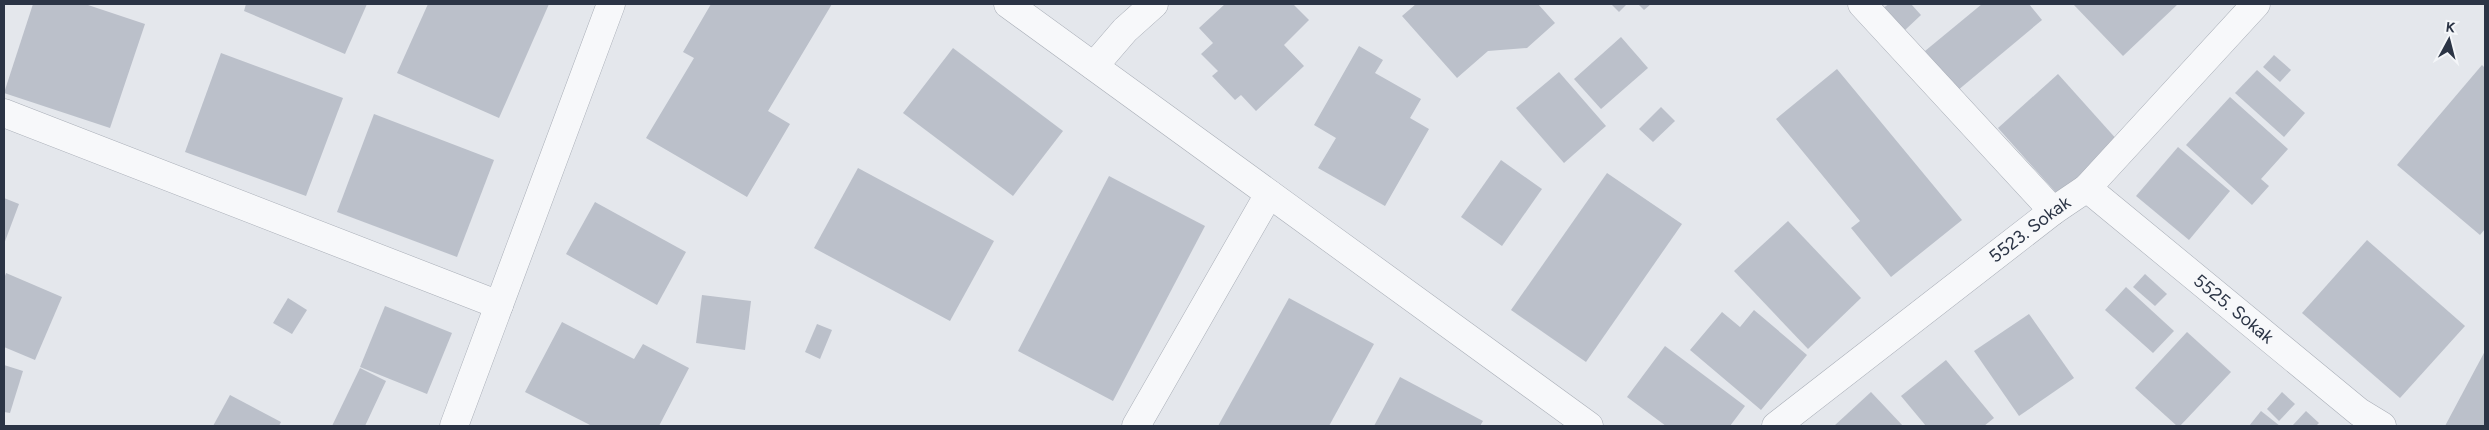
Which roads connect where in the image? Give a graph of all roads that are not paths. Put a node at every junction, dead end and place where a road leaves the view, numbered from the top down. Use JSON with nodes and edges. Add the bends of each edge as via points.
{"nodes":[{"id":1,"x":611,"y":4,"type":"edge"},
{"id":2,"x":1008,"y":4,"type":"edge"},
{"id":3,"x":1154,"y":4,"type":"edge"},
{"id":4,"x":1862,"y":4,"type":"edge"},
{"id":5,"x":2256,"y":4,"type":"edge"},
{"id":6,"x":1094,"y":66,"type":"junction"},
{"id":7,"x":4,"y":112,"type":"edge"},
{"id":8,"x":2087,"y":188,"type":"junction"},
{"id":9,"x":1269,"y":194,"type":"junction"},
{"id":10,"x":2053,"y":212,"type":"junction"},
{"id":11,"x":499,"y":305,"type":"junction"},
{"id":12,"x":454,"y":426,"type":"edge"},
{"id":13,"x":1136,"y":426,"type":"edge"},
{"id":14,"x":1589,"y":426,"type":"edge"},
{"id":15,"x":1776,"y":426,"type":"edge"},
{"id":16,"x":2382,"y":426,"type":"edge"}],
"edges":[{"from":1,"to":11,"type":"street"},
{"from":2,"to":6,"type":"street"},
{"from":3,"to":6,"type":"street","via":[[1125,30]]},
{"from":4,"to":10,"type":"street"},
{"from":5,"to":8,"type":"street","name":"5523. Sokak"},
{"from":6,"to":9,"type":"street"},
{"from":7,"to":11,"type":"street"},
{"from":8,"to":10,"type":"street","name":"5523. Sokak"},
{"from":8,"to":16,"type":"street","name":"5525. Sokak","via":[[2359,412]]},
{"from":9,"to":13,"type":"street"},
{"from":9,"to":14,"type":"street"},
{"from":10,"to":15,"type":"street","name":"5523. Sokak"},
{"from":11,"to":12,"type":"street"}]}
